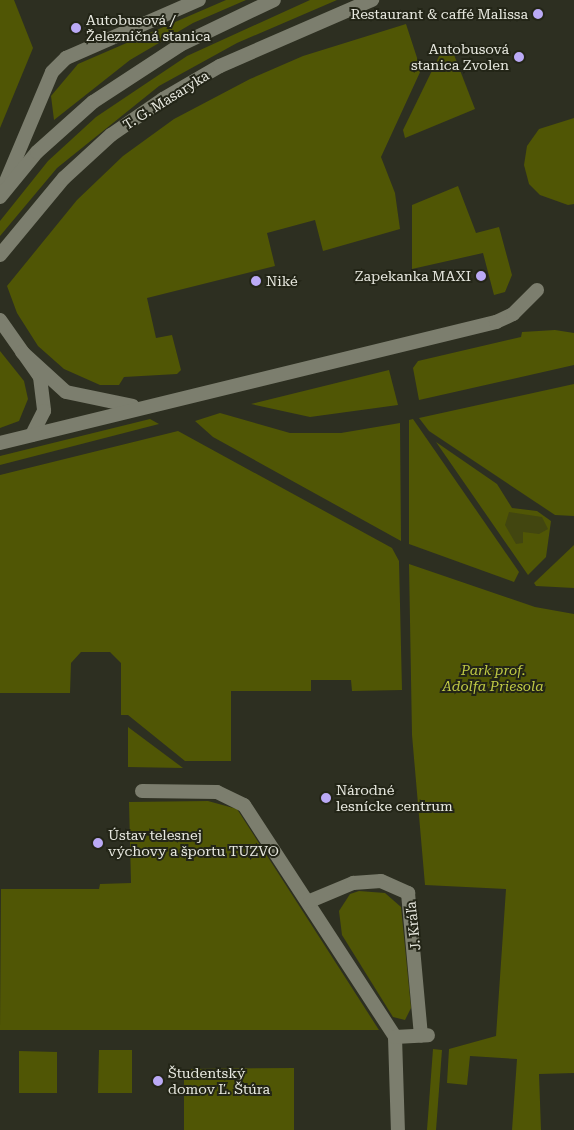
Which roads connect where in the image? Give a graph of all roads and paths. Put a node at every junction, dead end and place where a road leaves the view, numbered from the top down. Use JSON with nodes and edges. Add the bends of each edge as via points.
{"nodes":[{"id":1,"x":199,"y":0,"type":"edge"},
{"id":2,"x":274,"y":0,"type":"edge"},
{"id":3,"x":372,"y":0,"type":"edge"},
{"id":4,"x":0,"y":196,"type":"edge"},
{"id":5,"x":0,"y":255,"type":"edge"},
{"id":6,"x":537,"y":290,"type":"dead end"},
{"id":7,"x":0,"y":320,"type":"edge"},
{"id":8,"x":22,"y":352,"type":"junction"},
{"id":9,"x":154,"y":406,"type":"junction"},
{"id":10,"x":32,"y":435,"type":"junction"},
{"id":11,"x":0,"y":443,"type":"edge"},
{"id":12,"x":142,"y":791,"type":"dead end"},
{"id":13,"x":310,"y":901,"type":"junction"},
{"id":14,"x":395,"y":1037,"type":"junction"},
{"id":15,"x":398,"y":1130,"type":"edge"}],
"edges":[{"from":1,"to":4,"type":"street","via":[[66,58],[52,72]]},
{"from":2,"to":4,"type":"street","via":[[180,45],[93,102],[37,152]]},
{"from":3,"to":5,"type":"street","name":"T. G. Masaryka","via":[[220,66],[163,98],[111,135],[64,178]]},
{"from":6,"to":9,"type":"street","via":[[513,314],[496,322]]},
{"from":7,"to":8,"type":"street"},
{"from":8,"to":9,"type":"street","via":[[66,392],[116,405]]},
{"from":8,"to":10,"type":"street","via":[[40,377],[45,396],[40,423]]},
{"from":9,"to":10,"type":"street"},
{"from":10,"to":11,"type":"street"},
{"from":12,"to":13,"type":"street","via":[[217,792],[237,798]]},
{"from":13,"to":14,"type":"street"},
{"from":13,"to":14,"type":"street","name":"J. Kráľa","via":[[353,883],[381,881],[408,893],[412,905],[425,1035]]},
{"from":14,"to":15,"type":"street"}]}
